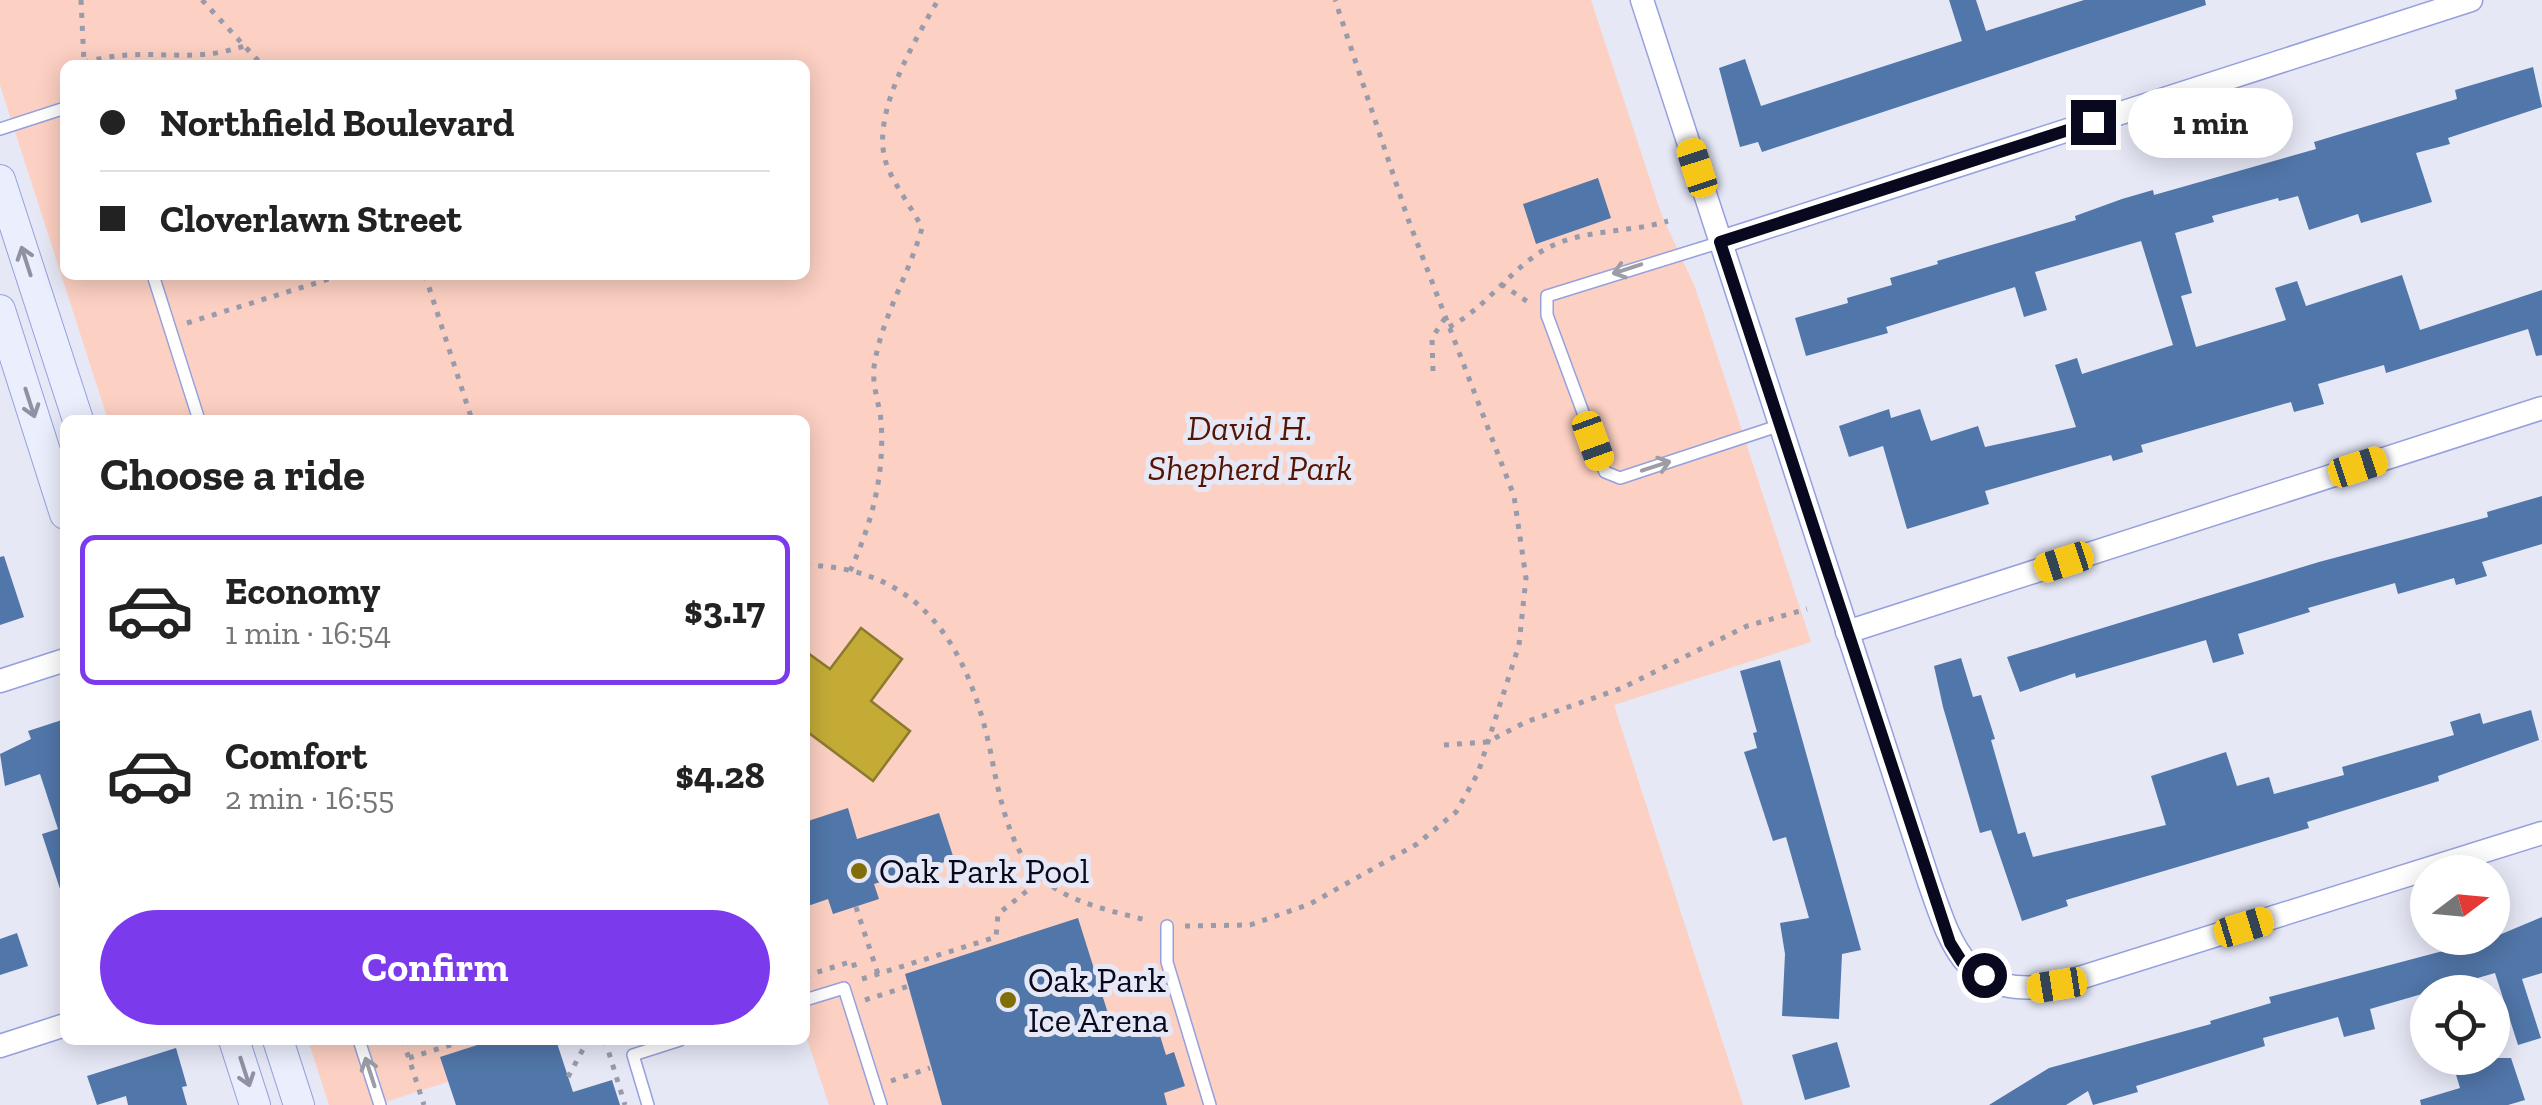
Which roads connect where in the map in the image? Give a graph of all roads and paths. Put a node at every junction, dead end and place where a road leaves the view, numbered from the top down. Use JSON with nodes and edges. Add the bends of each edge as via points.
{"nodes":[{"id":1,"x":82,"y":0,"type":"edge"},
{"id":2,"x":202,"y":0,"type":"edge"},
{"id":3,"x":938,"y":0,"type":"edge"},
{"id":4,"x":1335,"y":0,"type":"edge"},
{"id":5,"x":1642,"y":0,"type":"edge"},
{"id":6,"x":2471,"y":0,"type":"edge"},
{"id":7,"x":244,"y":46,"type":"junction"},
{"id":8,"x":84,"y":60,"type":"edge"},
{"id":9,"x":96,"y":60,"type":"edge"},
{"id":10,"x":257,"y":60,"type":"edge"},
{"id":11,"x":60,"y":110,"type":"edge"},
{"id":12,"x":0,"y":130,"type":"edge"},
{"id":13,"x":0,"y":180,"type":"edge"},
{"id":14,"x":1668,"y":221,"type":"dead end"},
{"id":15,"x":1720,"y":242,"type":"junction"},
{"id":16,"x":155,"y":280,"type":"edge"},
{"id":17,"x":326,"y":280,"type":"edge"},
{"id":18,"x":427,"y":280,"type":"edge"},
{"id":19,"x":1501,"y":284,"type":"junction"},
{"id":20,"x":40,"y":303,"type":"junction"},
{"id":21,"x":1547,"y":312,"type":"junction"},
{"id":22,"x":1,"y":314,"type":"edge"},
{"id":23,"x":1445,"y":318,"type":"junction"},
{"id":24,"x":1449,"y":327,"type":"junction"},
{"id":25,"x":170,"y":328,"type":"junction"},
{"id":26,"x":1433,"y":371,"type":"dead end"},
{"id":27,"x":2542,"y":408,"type":"edge"},
{"id":28,"x":76,"y":415,"type":"edge"},
{"id":29,"x":197,"y":415,"type":"edge"},
{"id":30,"x":470,"y":415,"type":"edge"},
{"id":31,"x":1781,"y":425,"type":"junction"},
{"id":32,"x":60,"y":498,"type":"edge"},
{"id":33,"x":810,"y":566,"type":"edge"},
{"id":34,"x":850,"y":571,"type":"junction"},
{"id":35,"x":1807,"y":609,"type":"dead end"},
{"id":36,"x":1847,"y":632,"type":"junction"},
{"id":37,"x":60,"y":662,"type":"edge"},
{"id":38,"x":0,"y":681,"type":"edge"},
{"id":39,"x":1488,"y":742,"type":"junction"},
{"id":40,"x":1444,"y":744,"type":"dead end"},
{"id":41,"x":2542,"y":833,"type":"edge"},
{"id":42,"x":1043,"y":878,"type":"junction"},
{"id":43,"x":856,"y":907,"type":"dead end"},
{"id":44,"x":1167,"y":926,"type":"junction"},
{"id":45,"x":878,"y":974,"type":"junction"},
{"id":46,"x":909,"y":986,"type":"dead end"},
{"id":47,"x":844,"y":988,"type":"junction"},
{"id":48,"x":810,"y":998,"type":"edge"},
{"id":49,"x":865,"y":1000,"type":"dead end"},
{"id":50,"x":60,"y":1027,"type":"edge"},
{"id":51,"x":236,"y":1045,"type":"edge"},
{"id":52,"x":280,"y":1045,"type":"edge"},
{"id":53,"x":361,"y":1045,"type":"edge"},
{"id":54,"x":405,"y":1045,"type":"edge"},
{"id":55,"x":450,"y":1045,"type":"edge"},
{"id":56,"x":585,"y":1045,"type":"edge"},
{"id":57,"x":607,"y":1045,"type":"edge"},
{"id":58,"x":664,"y":1045,"type":"edge"},
{"id":59,"x":0,"y":1046,"type":"edge"},
{"id":60,"x":409,"y":1058,"type":"junction"},
{"id":61,"x":930,"y":1068,"type":"dead end"},
{"id":62,"x":568,"y":1077,"type":"dead end"},
{"id":63,"x":891,"y":1081,"type":"dead end"},
{"id":64,"x":256,"y":1105,"type":"edge"},
{"id":65,"x":299,"y":1105,"type":"edge"},
{"id":66,"x":380,"y":1105,"type":"edge"},
{"id":67,"x":424,"y":1105,"type":"edge"},
{"id":68,"x":625,"y":1105,"type":"edge"},
{"id":69,"x":648,"y":1105,"type":"edge"},
{"id":70,"x":881,"y":1105,"type":"edge"},
{"id":71,"x":1210,"y":1105,"type":"edge"}],
"edges":[{"from":1,"to":8,"type":"path"},
{"from":2,"to":7,"type":"path"},
{"from":3,"to":34,"type":"path","via":[[908,52],[886,117],[885,160],[922,228],[910,273],[879,336],[873,374],[881,422],[879,488]]},
{"from":4,"to":23,"type":"path"},
{"from":5,"to":15,"type":"street"},
{"from":6,"to":15,"type":"street"},
{"from":7,"to":9,"type":"path","via":[[197,57],[119,52]]},
{"from":7,"to":10,"type":"path"},
{"from":11,"to":12,"type":"lane"},
{"from":20,"to":13,"type":"street","one_way":true},
{"from":14,"to":19,"type":"path","via":[[1542,250]]},
{"from":15,"to":21,"type":"lane","one_way":true,"via":[[1547,296]]},
{"from":15,"to":31,"type":"street"},
{"from":16,"to":25,"type":"lane"},
{"from":17,"to":25,"type":"path"},
{"from":18,"to":30,"type":"path"},
{"from":19,"to":21,"type":"path"},
{"from":19,"to":24,"type":"path"},
{"from":20,"to":22,"type":"street"},
{"from":20,"to":28,"type":"street"},
{"from":21,"to":31,"type":"lane","one_way":true,"via":[[1605,472],[1620,478]]},
{"from":22,"to":32,"type":"street","one_way":true},
{"from":23,"to":24,"type":"path"},
{"from":23,"to":26,"type":"path","via":[[1432,338]]},
{"from":24,"to":39,"type":"path","via":[[1514,496],[1526,578],[1519,645]]},
{"from":25,"to":29,"type":"lane"},
{"from":27,"to":36,"type":"street"},
{"from":31,"to":36,"type":"street"},
{"from":33,"to":34,"type":"path"},
{"from":34,"to":42,"type":"path","via":[[874,577],[926,608],[965,665],[1001,803],[1029,867]]},
{"from":35,"to":39,"type":"path","via":[[1747,626],[1622,688]]},
{"from":36,"to":41,"type":"street","via":[[1950,943],[1962,962],[2007,988],[2057,985]]},
{"from":37,"to":38,"type":"street"},
{"from":39,"to":40,"type":"path"},
{"from":39,"to":44,"type":"path","via":[[1456,812],[1371,872],[1250,925]]},
{"from":42,"to":44,"type":"path","via":[[1068,898]]},
{"from":42,"to":45,"type":"path","via":[[998,914],[996,937]]},
{"from":43,"to":45,"type":"path"},
{"from":44,"to":71,"type":"lane","via":[[1167,962]]},
{"from":45,"to":47,"type":"path"},
{"from":46,"to":49,"type":"path"},
{"from":47,"to":48,"type":"lane"},
{"from":47,"to":70,"type":"lane"},
{"from":50,"to":59,"type":"street"},
{"from":51,"to":64,"type":"street","one_way":true},
{"from":52,"to":65,"type":"street"},
{"from":66,"to":53,"type":"lane","one_way":true},
{"from":54,"to":60,"type":"path"},
{"from":55,"to":60,"type":"path"},
{"from":56,"to":62,"type":"path"},
{"from":57,"to":68,"type":"path"},
{"from":58,"to":69,"type":"lane","via":[[633,1055]]},
{"from":60,"to":67,"type":"path"},
{"from":61,"to":63,"type":"path"}]}
